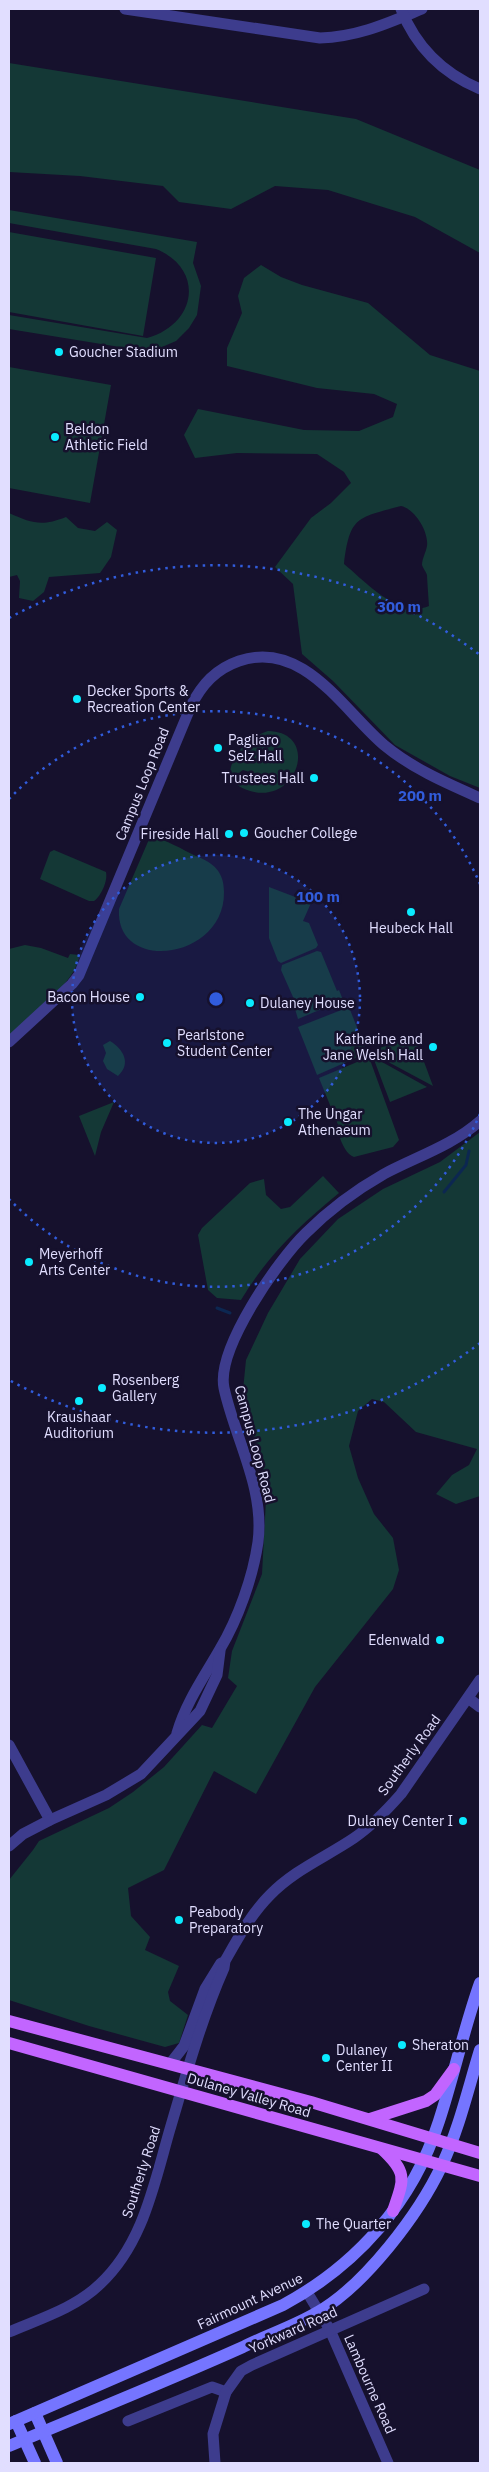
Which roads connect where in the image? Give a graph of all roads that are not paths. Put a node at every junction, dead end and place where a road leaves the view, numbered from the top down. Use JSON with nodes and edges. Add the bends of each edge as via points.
{"nodes":[{"id":1,"x":124,"y":9,"type":"edge"},
{"id":2,"x":422,"y":9,"type":"edge"},
{"id":3,"x":402,"y":13,"type":"edge"},
{"id":4,"x":480,"y":89,"type":"edge"},
{"id":5,"x":480,"y":798,"type":"edge"},
{"id":6,"x":9,"y":1042,"type":"edge"},
{"id":7,"x":480,"y":1121,"type":"edge"},
{"id":8,"x":480,"y":1680,"type":"edge"},
{"id":9,"x":468,"y":1698,"type":"junction"},
{"id":10,"x":480,"y":1708,"type":"edge"},
{"id":11,"x":9,"y":1745,"type":"edge"},
{"id":12,"x":50,"y":1820,"type":"junction"},
{"id":13,"x":9,"y":1846,"type":"edge"},
{"id":14,"x":225,"y":1961,"type":"junction"},
{"id":15,"x":480,"y":1983,"type":"edge"},
{"id":16,"x":9,"y":2021,"type":"edge"},
{"id":17,"x":9,"y":2043,"type":"edge"},
{"id":18,"x":480,"y":2050,"type":"edge"},
{"id":19,"x":170,"y":2064,"type":"junction"},
{"id":20,"x":188,"y":2069,"type":"junction"},
{"id":21,"x":454,"y":2069,"type":"junction"},
{"id":22,"x":181,"y":2092,"type":"junction"},
{"id":23,"x":370,"y":2119,"type":"junction"},
{"id":24,"x":433,"y":2138,"type":"junction"},
{"id":25,"x":450,"y":2143,"type":"junction"},
{"id":26,"x":380,"y":2148,"type":"junction"},
{"id":27,"x":480,"y":2153,"type":"edge"},
{"id":28,"x":424,"y":2160,"type":"junction"},
{"id":29,"x":442,"y":2165,"type":"junction"},
{"id":30,"x":480,"y":2176,"type":"edge"},
{"id":31,"x":394,"y":2211,"type":"junction"},
{"id":32,"x":424,"y":2289,"type":"dead end"},
{"id":33,"x":307,"y":2292,"type":"junction"},
{"id":34,"x":319,"y":2312,"type":"junction"},
{"id":35,"x":330,"y":2330,"type":"junction"},
{"id":36,"x":9,"y":2332,"type":"edge"},
{"id":37,"x":226,"y":2392,"type":"junction"},
{"id":38,"x":35,"y":2413,"type":"junction"},
{"id":39,"x":128,"y":2421,"type":"dead end"},
{"id":40,"x":13,"y":2422,"type":"edge"},
{"id":41,"x":43,"y":2432,"type":"junction"},
{"id":42,"x":25,"y":2439,"type":"junction"},
{"id":43,"x":9,"y":2446,"type":"edge"},
{"id":44,"x":35,"y":2463,"type":"edge"},
{"id":45,"x":57,"y":2463,"type":"edge"},
{"id":46,"x":215,"y":2463,"type":"edge"},
{"id":47,"x":388,"y":2463,"type":"edge"}],
"edges":[{"from":1,"to":3,"type":"street","via":[[320,38],[341,38],[366,32]]},
{"from":2,"to":3,"type":"street"},
{"from":3,"to":4,"type":"street","via":[[433,60],[446,71]]},
{"from":5,"to":6,"type":"street","name":"Campus Loop Road","via":[[421,771],[402,758],[296,663],[274,657],[254,657],[222,669],[204,683],[190,706],[79,974]]},
{"from":7,"to":12,"type":"street","name":"Campus Loop Road","via":[[456,1138],[384,1174],[333,1209],[305,1234],[266,1283],[226,1360],[223,1381],[254,1485],[259,1531],[244,1592],[220,1649],[182,1715],[177,1733],[129,1782]]},
{"from":8,"to":9,"type":"street","name":"Southerly Road"},
{"from":9,"to":10,"type":"street"},
{"from":9,"to":14,"type":"street","name":"Southerly Road","via":[[402,1794],[354,1838],[304,1868],[270,1895],[247,1923]]},
{"from":11,"to":12,"type":"street"},
{"from":12,"to":13,"type":"street","name":"Campus Loop Road","via":[[23,1834]]},
{"from":14,"to":19,"type":"street","name":"Southerly Road","via":[[218,1965],[205,1989],[190,2034]]},
{"from":14,"to":20,"type":"street","name":"Southerly Road"},
{"from":15,"to":21,"type":"main road","name":"Fairmount Avenue"},
{"from":16,"to":19,"type":"main road","name":"Dulaney Valley Road"},
{"from":17,"to":22,"type":"main road","name":"Dulaney Valley Road"},
{"from":18,"to":25,"type":"main road"},
{"from":19,"to":20,"type":"main road","name":"Dulaney Valley Road"},
{"from":20,"to":22,"type":"street","name":"Southerly Road"},
{"from":20,"to":23,"type":"main road","name":"Dulaney Valley Road"},
{"from":21,"to":23,"type":"main road","via":[[435,2095],[426,2101]]},
{"from":21,"to":24,"type":"main road","name":"Fairmount Avenue"},
{"from":22,"to":26,"type":"main road","name":"Dulaney Valley Road"},
{"from":22,"to":36,"type":"street","name":"Southerly Road","via":[[142,2222],[121,2261],[86,2296]]},
{"from":23,"to":24,"type":"main road","name":"Dulaney Valley Road"},
{"from":24,"to":25,"type":"main road","name":"Dulaney Valley Road"},
{"from":24,"to":28,"type":"main road","name":"Fairmount Avenue"},
{"from":25,"to":27,"type":"main road","name":"Dulaney Valley Road"},
{"from":25,"to":29,"type":"main road"},
{"from":26,"to":28,"type":"main road","name":"Dulaney Valley Road"},
{"from":26,"to":31,"type":"main road","via":[[396,2162],[402,2175],[403,2183]]},
{"from":28,"to":29,"type":"main road","name":"Dulaney Valley Road"},
{"from":28,"to":31,"type":"main road","name":"Fairmount Avenue"},
{"from":29,"to":30,"type":"main road","name":"Dulaney Valley Road"},
{"from":29,"to":34,"type":"main road","via":[[419,2205],[374,2264]]},
{"from":31,"to":33,"type":"main road","name":"Fairmount Avenue","via":[[344,2265]]},
{"from":32,"to":35,"type":"street","name":"Yorkward Road"},
{"from":33,"to":34,"type":"street","name":"Lambourne Road"},
{"from":33,"to":38,"type":"main road","name":"Fairmount Avenue","via":[[253,2319]]},
{"from":34,"to":35,"type":"street","name":"Lambourne Road"},
{"from":34,"to":41,"type":"main road"},
{"from":35,"to":37,"type":"street","name":"Yorkward Road","via":[[241,2371]]},
{"from":35,"to":47,"type":"street","name":"Lambourne Road"},
{"from":37,"to":39,"type":"street","via":[[212,2387]]},
{"from":37,"to":46,"type":"street","name":"Yorkward Road","via":[[214,2434]]},
{"from":38,"to":40,"type":"main road","name":"Fairmount Avenue"},
{"from":38,"to":41,"type":"main road"},
{"from":40,"to":42,"type":"main road"},
{"from":41,"to":42,"type":"main road"},
{"from":41,"to":45,"type":"main road"},
{"from":42,"to":43,"type":"main road"},
{"from":42,"to":44,"type":"main road"}]}
